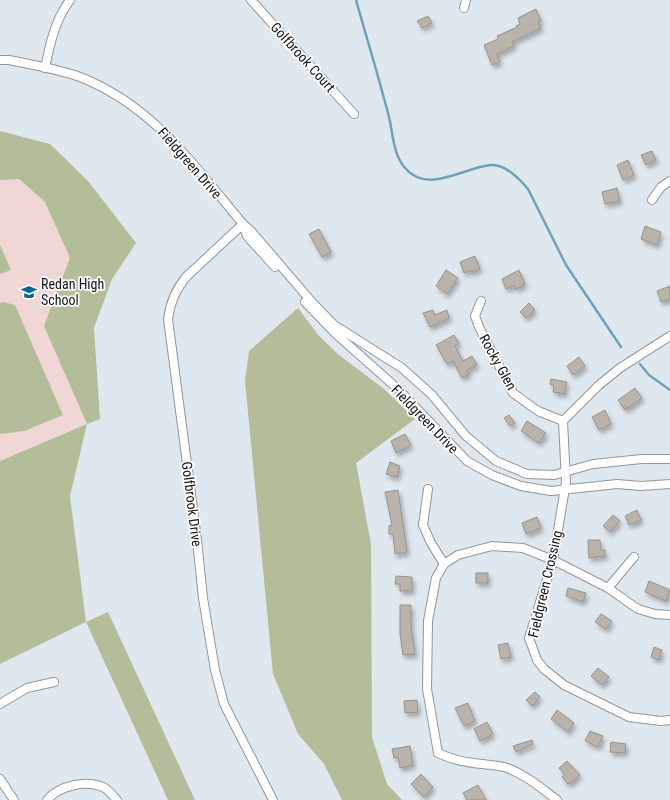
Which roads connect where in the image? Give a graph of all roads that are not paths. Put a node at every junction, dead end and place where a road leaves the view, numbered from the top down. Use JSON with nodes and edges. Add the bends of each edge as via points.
{"nodes":[{"id":1,"x":70,"y":0,"type":"edge"},
{"id":2,"x":251,"y":0,"type":"edge"},
{"id":3,"x":0,"y":60,"type":"edge"},
{"id":4,"x":45,"y":68,"type":"junction"},
{"id":5,"x":354,"y":114,"type":"dead end"},
{"id":6,"x":670,"y":180,"type":"edge"},
{"id":7,"x":652,"y":200,"type":"dead end"},
{"id":8,"x":243,"y":224,"type":"junction"},
{"id":9,"x":482,"y":301,"type":"dead end"},
{"id":10,"x":670,"y":336,"type":"edge"},
{"id":11,"x":563,"y":421,"type":"junction"},
{"id":12,"x":670,"y":459,"type":"edge"},
{"id":13,"x":565,"y":472,"type":"junction"},
{"id":14,"x":670,"y":484,"type":"edge"},
{"id":15,"x":428,"y":489,"type":"dead end"},
{"id":16,"x":564,"y":490,"type":"junction"},
{"id":17,"x":634,"y":557,"type":"dead end"},
{"id":18,"x":553,"y":560,"type":"junction"},
{"id":19,"x":444,"y":564,"type":"junction"},
{"id":20,"x":608,"y":588,"type":"junction"},
{"id":21,"x":670,"y":615,"type":"edge"},
{"id":22,"x":54,"y":682,"type":"dead end"},
{"id":23,"x":0,"y":704,"type":"edge"},
{"id":24,"x":670,"y":720,"type":"edge"},
{"id":25,"x":0,"y":779,"type":"edge"},
{"id":26,"x":14,"y":800,"type":"edge"},
{"id":27,"x":47,"y":800,"type":"edge"},
{"id":28,"x":117,"y":800,"type":"edge"},
{"id":29,"x":273,"y":800,"type":"edge"},
{"id":30,"x":557,"y":800,"type":"edge"}],
"edges":[{"from":1,"to":4,"type":"street","via":[[61,12],[51,37]]},
{"from":2,"to":5,"type":"street","name":"Golfbrook Court"},
{"from":3,"to":4,"type":"street","name":"Fieldgreen Drive"},
{"from":4,"to":8,"type":"street","name":"Fieldgreen Drive","via":[[81,78],[123,98],[148,117],[170,137]]},
{"from":6,"to":7,"type":"street","via":[[661,187]]},
{"from":8,"to":13,"type":"street","name":"Fieldgreen Drive","via":[[334,325],[402,368],[432,395],[466,436],[496,462],[527,474],[554,475]]},
{"from":8,"to":16,"type":"street","name":"Fieldgreen Drive","via":[[247,236],[317,316],[399,390],[467,461],[492,475],[521,486],[552,491]]},
{"from":8,"to":29,"type":"street","name":"Golfbrook Drive","via":[[186,277],[179,286],[168,319],[198,540],[203,598],[215,670],[224,704]]},
{"from":9,"to":11,"type":"street","name":"Rocky Glen","via":[[475,316],[513,393],[538,412]]},
{"from":10,"to":11,"type":"street","via":[[620,368]]},
{"from":11,"to":13,"type":"street","name":"Fieldgreen Crossing"},
{"from":12,"to":13,"type":"street","name":"Fieldgreen Drive","via":[[642,458],[593,464]]},
{"from":13,"to":16,"type":"street","name":"Fieldgreen Crossing"},
{"from":14,"to":16,"type":"street","name":"Fieldgreen Drive","via":[[617,484]]},
{"from":15,"to":19,"type":"street","via":[[423,525]]},
{"from":16,"to":18,"type":"street","name":"Fieldgreen Crossing"},
{"from":17,"to":20,"type":"street"},
{"from":18,"to":19,"type":"street","via":[[523,548],[492,546],[458,555]]},
{"from":18,"to":20,"type":"street"},
{"from":18,"to":24,"type":"street","name":"Fieldgreen Crossing","via":[[529,638],[537,660],[564,685],[629,717],[661,722]]},
{"from":19,"to":30,"type":"street","via":[[436,578],[428,621],[427,689],[438,753],[473,763],[507,768],[528,778]]},
{"from":20,"to":21,"type":"street","via":[[638,609]]},
{"from":22,"to":23,"type":"street","via":[[27,688]]},
{"from":25,"to":26,"type":"street"},
{"from":27,"to":28,"type":"street","via":[[60,790],[82,784],[104,787]]}]}
